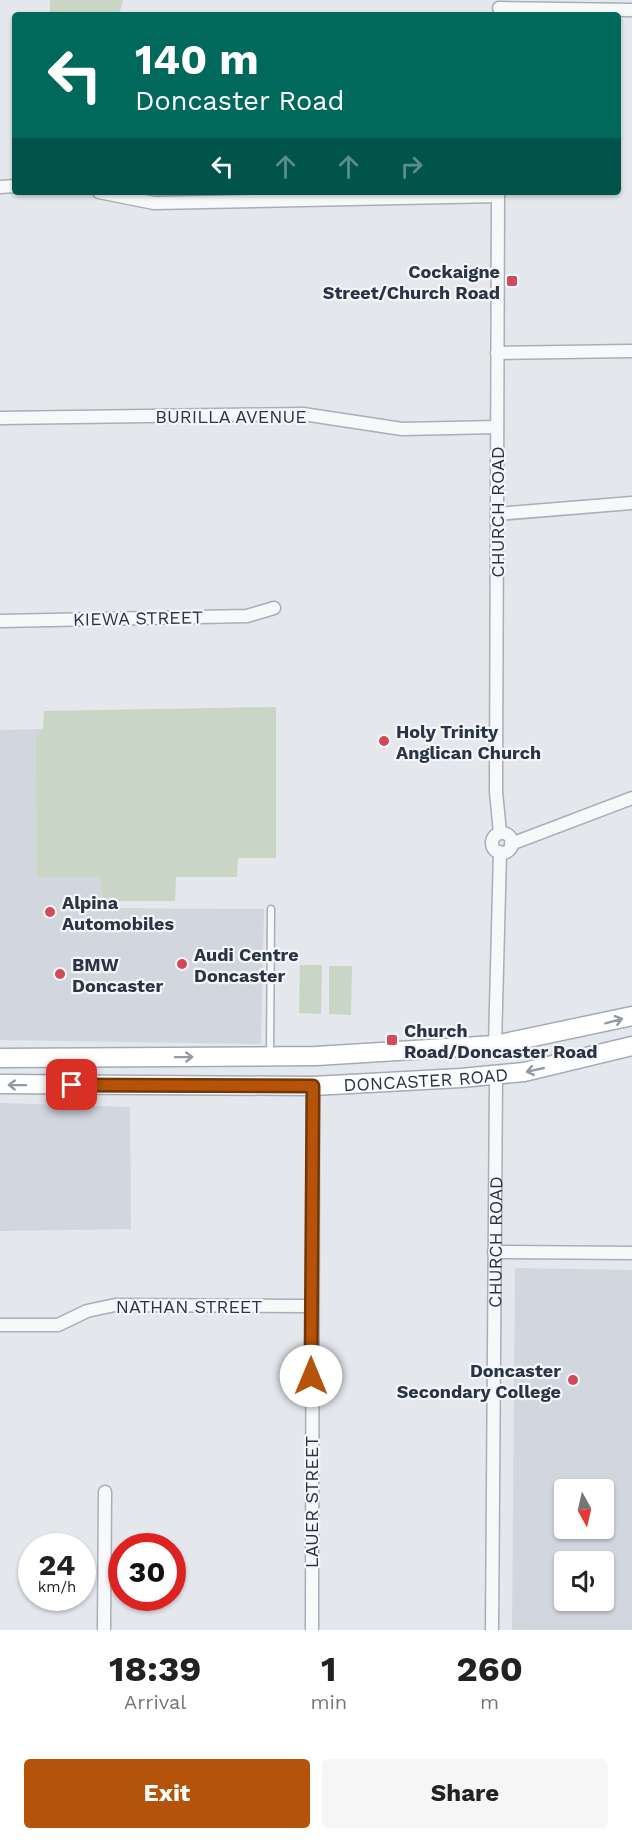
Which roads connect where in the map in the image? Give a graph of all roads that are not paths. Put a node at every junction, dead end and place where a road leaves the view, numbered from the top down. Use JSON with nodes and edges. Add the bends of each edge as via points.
{"nodes":[{"id":1,"x":499,"y":8,"type":"edge"},
{"id":2,"x":632,"y":10,"type":"edge"},
{"id":3,"x":114,"y":195,"type":"edge"},
{"id":4,"x":460,"y":195,"type":"edge"},
{"id":5,"x":498,"y":195,"type":"edge"},
{"id":6,"x":632,"y":351,"type":"edge"},
{"id":7,"x":497,"y":353,"type":"junction"},
{"id":8,"x":0,"y":418,"type":"edge"},
{"id":9,"x":497,"y":427,"type":"junction"},
{"id":10,"x":632,"y":503,"type":"edge"},
{"id":11,"x":497,"y":514,"type":"junction"},
{"id":12,"x":274,"y":608,"type":"dead end"},
{"id":13,"x":0,"y":621,"type":"edge"},
{"id":14,"x":632,"y":798,"type":"edge"},
{"id":15,"x":500,"y":833,"type":"junction"},
{"id":16,"x":512,"y":844,"type":"junction"},
{"id":17,"x":500,"y":852,"type":"junction"},
{"id":18,"x":271,"y":909,"type":"dead end"},
{"id":19,"x":632,"y":1016,"type":"edge"},
{"id":20,"x":495,"y":1045,"type":"junction"},
{"id":21,"x":632,"y":1046,"type":"edge"},
{"id":22,"x":270,"y":1056,"type":"junction"},
{"id":23,"x":143,"y":1057,"type":"junction"},
{"id":24,"x":0,"y":1058,"type":"edge"},
{"id":25,"x":496,"y":1076,"type":"junction"},
{"id":26,"x":0,"y":1084,"type":"edge"},
{"id":27,"x":143,"y":1086,"type":"junction"},
{"id":28,"x":313,"y":1086,"type":"junction"},
{"id":29,"x":494,"y":1252,"type":"junction"},
{"id":30,"x":632,"y":1253,"type":"edge"},
{"id":31,"x":310,"y":1306,"type":"junction"},
{"id":32,"x":0,"y":1325,"type":"edge"},
{"id":33,"x":105,"y":1492,"type":"dead end"},
{"id":34,"x":104,"y":1630,"type":"edge"},
{"id":35,"x":312,"y":1630,"type":"edge"},
{"id":36,"x":492,"y":1630,"type":"edge"}],
"edges":[{"from":1,"to":2,"type":"street"},
{"from":3,"to":4,"type":"street","via":[[154,203]]},
{"from":5,"to":7,"type":"street","name":"CHURCH ROAD"},
{"from":6,"to":7,"type":"street"},
{"from":7,"to":9,"type":"street","name":"CHURCH ROAD"},
{"from":8,"to":9,"type":"street","name":"BURILLA AVENUE","via":[[303,414],[402,429]]},
{"from":9,"to":11,"type":"street","name":"CHURCH ROAD"},
{"from":10,"to":11,"type":"street"},
{"from":11,"to":15,"type":"street","name":"CHURCH ROAD","via":[[496,792]]},
{"from":12,"to":13,"type":"street","name":"KIEWA STREET","via":[[247,616]]},
{"from":14,"to":16,"type":"street"},
{"from":15,"to":16,"type":"street","via":[[510,836]]},
{"from":15,"to":17,"type":"street","via":[[491,841]]},
{"from":16,"to":17,"type":"street","via":[[509,850]]},
{"from":17,"to":20,"type":"street","name":"CHURCH ROAD"},
{"from":18,"to":22,"type":"lane"},
{"from":20,"to":19,"type":"main road","name":"DONCASTER ROAD","one_way":true},
{"from":20,"to":22,"type":"main road","name":"DONCASTER ROAD"},
{"from":20,"to":25,"type":"main road","name":"CHURCH ROAD"},
{"from":21,"to":25,"type":"main road","name":"DONCASTER ROAD","one_way":true},
{"from":23,"to":22,"type":"main road","name":"DONCASTER ROAD","one_way":true},
{"from":23,"to":24,"type":"main road","name":"DONCASTER ROAD"},
{"from":23,"to":27,"type":"main road"},
{"from":25,"to":28,"type":"main road","name":"DONCASTER ROAD"},
{"from":25,"to":29,"type":"street","name":"CHURCH ROAD"},
{"from":27,"to":26,"type":"main road","name":"DONCASTER ROAD","one_way":true},
{"from":27,"to":28,"type":"main road","name":"DONCASTER ROAD"},
{"from":28,"to":31,"type":"street","name":"LAUER STREET"},
{"from":29,"to":30,"type":"street"},
{"from":29,"to":36,"type":"street","name":"CHURCH ROAD"},
{"from":31,"to":32,"type":"street","name":"NATHAN STREET","via":[[115,1305],[87,1311],[58,1325]]},
{"from":31,"to":35,"type":"street","name":"LAUER STREET"},
{"from":33,"to":34,"type":"street"}]}
